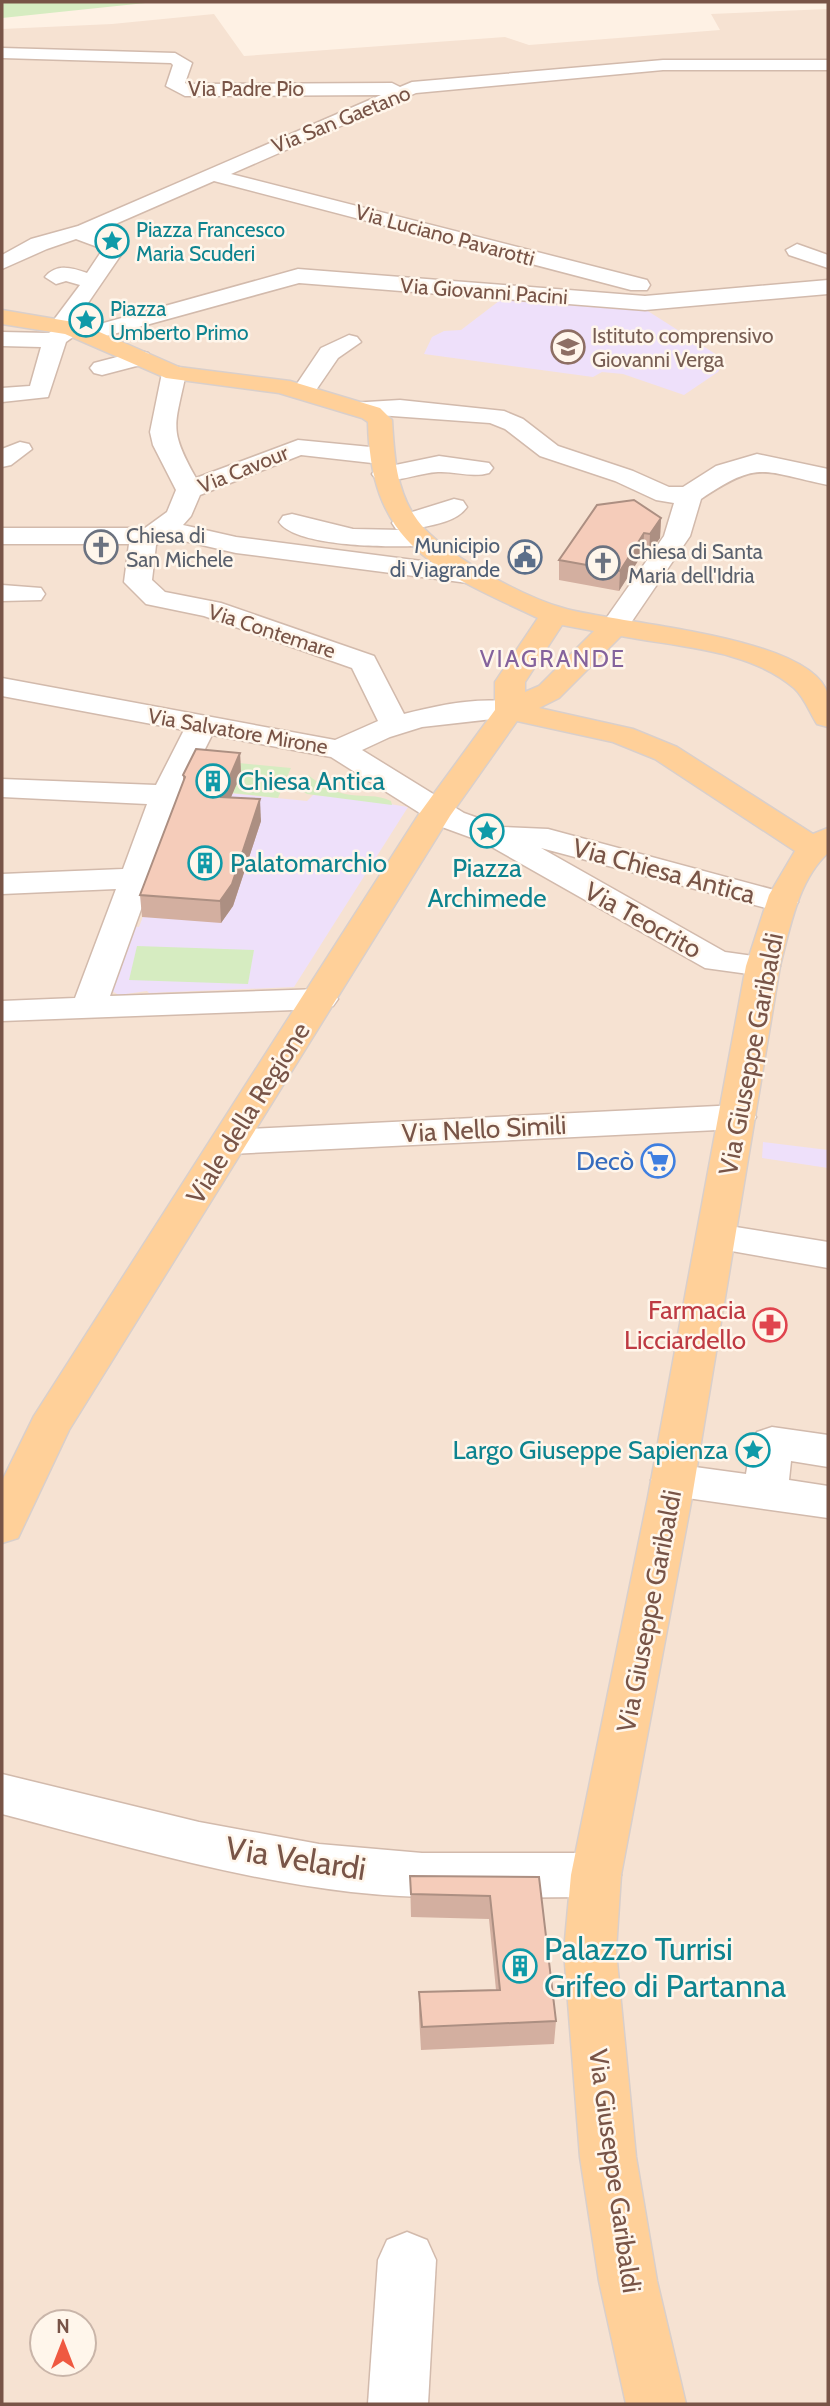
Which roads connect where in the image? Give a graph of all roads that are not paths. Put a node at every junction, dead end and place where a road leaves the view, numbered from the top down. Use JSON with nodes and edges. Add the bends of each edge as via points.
{"nodes":[{"id":1,"x":2,"y":54,"type":"edge"},
{"id":2,"x":828,"y":65,"type":"edge"},
{"id":3,"x":401,"y":92,"type":"junction"},
{"id":4,"x":209,"y":174,"type":"junction"},
{"id":5,"x":78,"y":233,"type":"junction"},
{"id":6,"x":797,"y":250,"type":"dead end"},
{"id":7,"x":520,"y":255,"type":"junction"},
{"id":8,"x":828,"y":262,"type":"edge"},
{"id":9,"x":2,"y":263,"type":"edge"},
{"id":10,"x":56,"y":277,"type":"dead end"},
{"id":11,"x":92,"y":282,"type":"junction"},
{"id":12,"x":828,"y":287,"type":"edge"},
{"id":13,"x":455,"y":290,"type":"junction"},
{"id":14,"x":680,"y":300,"type":"junction"},
{"id":15,"x":2,"y":317,"type":"edge"},
{"id":16,"x":69,"y":333,"type":"junction"},
{"id":17,"x":2,"y":340,"type":"edge"},
{"id":18,"x":349,"y":342,"type":"dead end"},
{"id":19,"x":140,"y":358,"type":"junction"},
{"id":20,"x":102,"y":368,"type":"dead end"},
{"id":21,"x":174,"y":373,"type":"junction"},
{"id":22,"x":304,"y":391,"type":"junction"},
{"id":23,"x":2,"y":395,"type":"edge"},
{"id":24,"x":359,"y":408,"type":"junction"},
{"id":25,"x":383,"y":465,"type":"junction"},
{"id":26,"x":480,"y":468,"type":"dead end"},
{"id":27,"x":828,"y":477,"type":"edge"},
{"id":28,"x":189,"y":490,"type":"junction"},
{"id":29,"x":689,"y":495,"type":"junction"},
{"id":30,"x":454,"y":507,"type":"dead end"},
{"id":31,"x":292,"y":522,"type":"dead end"},
{"id":32,"x":411,"y":531,"type":"junction"},
{"id":33,"x":155,"y":532,"type":"junction"},
{"id":34,"x":2,"y":536,"type":"edge"},
{"id":35,"x":457,"y":568,"type":"junction"},
{"id":36,"x":2,"y":593,"type":"edge"},
{"id":37,"x":31,"y":594,"type":"dead end"},
{"id":38,"x":554,"y":615,"type":"junction"},
{"id":39,"x":620,"y":628,"type":"junction"},
{"id":40,"x":2,"y":687,"type":"edge"},
{"id":41,"x":510,"y":710,"type":"junction"},
{"id":42,"x":828,"y":718,"type":"edge"},
{"id":43,"x":202,"y":725,"type":"junction"},
{"id":44,"x":395,"y":725,"type":"junction"},
{"id":45,"x":340,"y":750,"type":"junction"},
{"id":46,"x":2,"y":788,"type":"edge"},
{"id":47,"x":166,"y":795,"type":"junction"},
{"id":48,"x":438,"y":811,"type":"junction"},
{"id":49,"x":823,"y":841,"type":"edge"},
{"id":50,"x":539,"y":848,"type":"junction"},
{"id":51,"x":134,"y":878,"type":"junction"},
{"id":52,"x":2,"y":884,"type":"edge"},
{"id":53,"x":781,"y":902,"type":"junction"},
{"id":54,"x":763,"y":966,"type":"junction"},
{"id":55,"x":321,"y":999,"type":"junction"},
{"id":56,"x":89,"y":1007,"type":"junction"},
{"id":57,"x":2,"y":1011,"type":"edge"},
{"id":58,"x":738,"y":1117,"type":"junction"},
{"id":59,"x":230,"y":1142,"type":"junction"},
{"id":60,"x":716,"y":1237,"type":"junction"},
{"id":61,"x":828,"y":1255,"type":"edge"},
{"id":62,"x":828,"y":1451,"type":"edge"},
{"id":63,"x":673,"y":1480,"type":"junction"},
{"id":64,"x":765,"y":1493,"type":"junction"},
{"id":65,"x":828,"y":1503,"type":"edge"},
{"id":66,"x":2,"y":1526,"type":"edge"},
{"id":67,"x":2,"y":1794,"type":"edge"},
{"id":68,"x":596,"y":1875,"type":"junction"},
{"id":69,"x":407,"y":2260,"type":"dead end"},
{"id":70,"x":398,"y":2404,"type":"edge"},
{"id":71,"x":656,"y":2404,"type":"edge"}],
"edges":[{"from":1,"to":3,"type":"street","name":"Via Padre Pio","via":[[175,58],[183,63],[175,88],[185,90],[385,87]]},
{"from":2,"to":3,"type":"street","name":"Via San Gaetano","via":[[663,65],[422,86]]},
{"from":3,"to":4,"type":"street","name":"Via San Gaetano"},
{"from":4,"to":5,"type":"street","name":"Via San Gaetano"},
{"from":4,"to":7,"type":"street","name":"Via Luciano Pavarotti"},
{"from":5,"to":9,"type":"street","name":"Via San Gaetano","via":[[39,244]]},
{"from":5,"to":11,"type":"street","via":[[115,249]]},
{"from":6,"to":8,"type":"street"},
{"from":7,"to":13,"type":"street"},
{"from":7,"to":14,"type":"street","name":"Via Luciano Pavarotti","via":[[652,288]]},
{"from":10,"to":11,"type":"street","via":[[65,273]]},
{"from":11,"to":16,"type":"street"},
{"from":12,"to":14,"type":"street","name":"Via Giovanni Pacini"},
{"from":13,"to":14,"type":"street","name":"Via Giovanni Pacini","via":[[645,303]]},
{"from":13,"to":16,"type":"street","name":"Via Giovanni Pacini","via":[[298,276],[144,318]]},
{"from":15,"to":16,"type":"main road"},
{"from":16,"to":17,"type":"street","name":"Via Giovanni Pacini"},
{"from":16,"to":19,"type":"main road"},
{"from":16,"to":23,"type":"street","via":[[40,392]]},
{"from":18,"to":22,"type":"street","via":[[329,353]]},
{"from":19,"to":20,"type":"street"},
{"from":19,"to":21,"type":"main road"},
{"from":21,"to":22,"type":"main road"},
{"from":21,"to":28,"type":"street","via":[[162,432]]},
{"from":22,"to":24,"type":"main road"},
{"from":24,"to":25,"type":"main road","via":[[380,420]]},
{"from":24,"to":29,"type":"street","via":[[495,416],[514,424],[549,451],[624,475],[665,495]]},
{"from":25,"to":26,"type":"street","name":"Via Cavour"},
{"from":25,"to":28,"type":"street","name":"Via Cavour","via":[[298,447]]},
{"from":25,"to":32,"type":"main road","via":[[391,497]]},
{"from":27,"to":29,"type":"street","via":[[761,454]]},
{"from":28,"to":33,"type":"street","via":[[178,516]]},
{"from":29,"to":39,"type":"street","via":[[677,536],[638,591]]},
{"from":30,"to":32,"type":"street"},
{"from":31,"to":32,"type":"street","via":[[358,538]]},
{"from":32,"to":35,"type":"main road"},
{"from":33,"to":34,"type":"street"},
{"from":33,"to":35,"type":"street","via":[[420,569]]},
{"from":33,"to":44,"type":"street","name":"Via Contemare","via":[[143,542],[138,574],[138,582],[148,592],[364,662]]},
{"from":35,"to":38,"type":"main road"},
{"from":36,"to":37,"type":"street"},
{"from":38,"to":39,"type":"main road"},
{"from":38,"to":41,"type":"main road","via":[[510,682]]},
{"from":39,"to":41,"type":"main road","via":[[549,692]]},
{"from":39,"to":42,"type":"main road","via":[[756,655],[807,684]]},
{"from":40,"to":43,"type":"street","name":"Via Salvatore Mirone"},
{"from":41,"to":44,"type":"street","name":"Via Salvatore Mirone","via":[[474,710]]},
{"from":41,"to":48,"type":"main road","name":"Viale della Regione"},
{"from":41,"to":49,"type":"main road","via":[[622,735],[666,753]]},
{"from":43,"to":45,"type":"street","name":"Via Salvatore Mirone"},
{"from":43,"to":47,"type":"street"},
{"from":44,"to":45,"type":"street","name":"Via Salvatore Mirone"},
{"from":45,"to":48,"type":"street"},
{"from":46,"to":47,"type":"street"},
{"from":47,"to":51,"type":"street"},
{"from":48,"to":50,"type":"street"},
{"from":48,"to":55,"type":"main road","name":"Viale della Regione"},
{"from":49,"to":53,"type":"main road","name":"Via Giuseppe Garibaldi"},
{"from":50,"to":53,"type":"street","name":"Via Chiesa Antica"},
{"from":50,"to":54,"type":"street","name":"Via Teocrito","via":[[717,961]]},
{"from":51,"to":52,"type":"street"},
{"from":51,"to":56,"type":"street"},
{"from":53,"to":54,"type":"main road","name":"Via Giuseppe Garibaldi"},
{"from":54,"to":58,"type":"main road","name":"Via Giuseppe Garibaldi"},
{"from":55,"to":56,"type":"street"},
{"from":55,"to":59,"type":"main road","name":"Viale della Regione"},
{"from":56,"to":57,"type":"street"},
{"from":58,"to":59,"type":"street","name":"Via Nello Simili"},
{"from":58,"to":60,"type":"main road","name":"Via Giuseppe Garibaldi"},
{"from":59,"to":66,"type":"main road","name":"Viale della Regione","via":[[49,1427]]},
{"from":60,"to":61,"type":"street"},
{"from":60,"to":63,"type":"main road","name":"Via Giuseppe Garibaldi"},
{"from":62,"to":64,"type":"street","via":[[772,1443]]},
{"from":63,"to":64,"type":"street"},
{"from":63,"to":68,"type":"main road","name":"Via Giuseppe Garibaldi"},
{"from":64,"to":65,"type":"street"},
{"from":67,"to":68,"type":"street","name":"Via Velardi","via":[[235,1851],[321,1867],[412,1874]]},
{"from":68,"to":71,"type":"main road","name":"Via Giuseppe Garibaldi","via":[[590,1951],[608,2157],[628,2281]]},
{"from":69,"to":70,"type":"street"}]}
